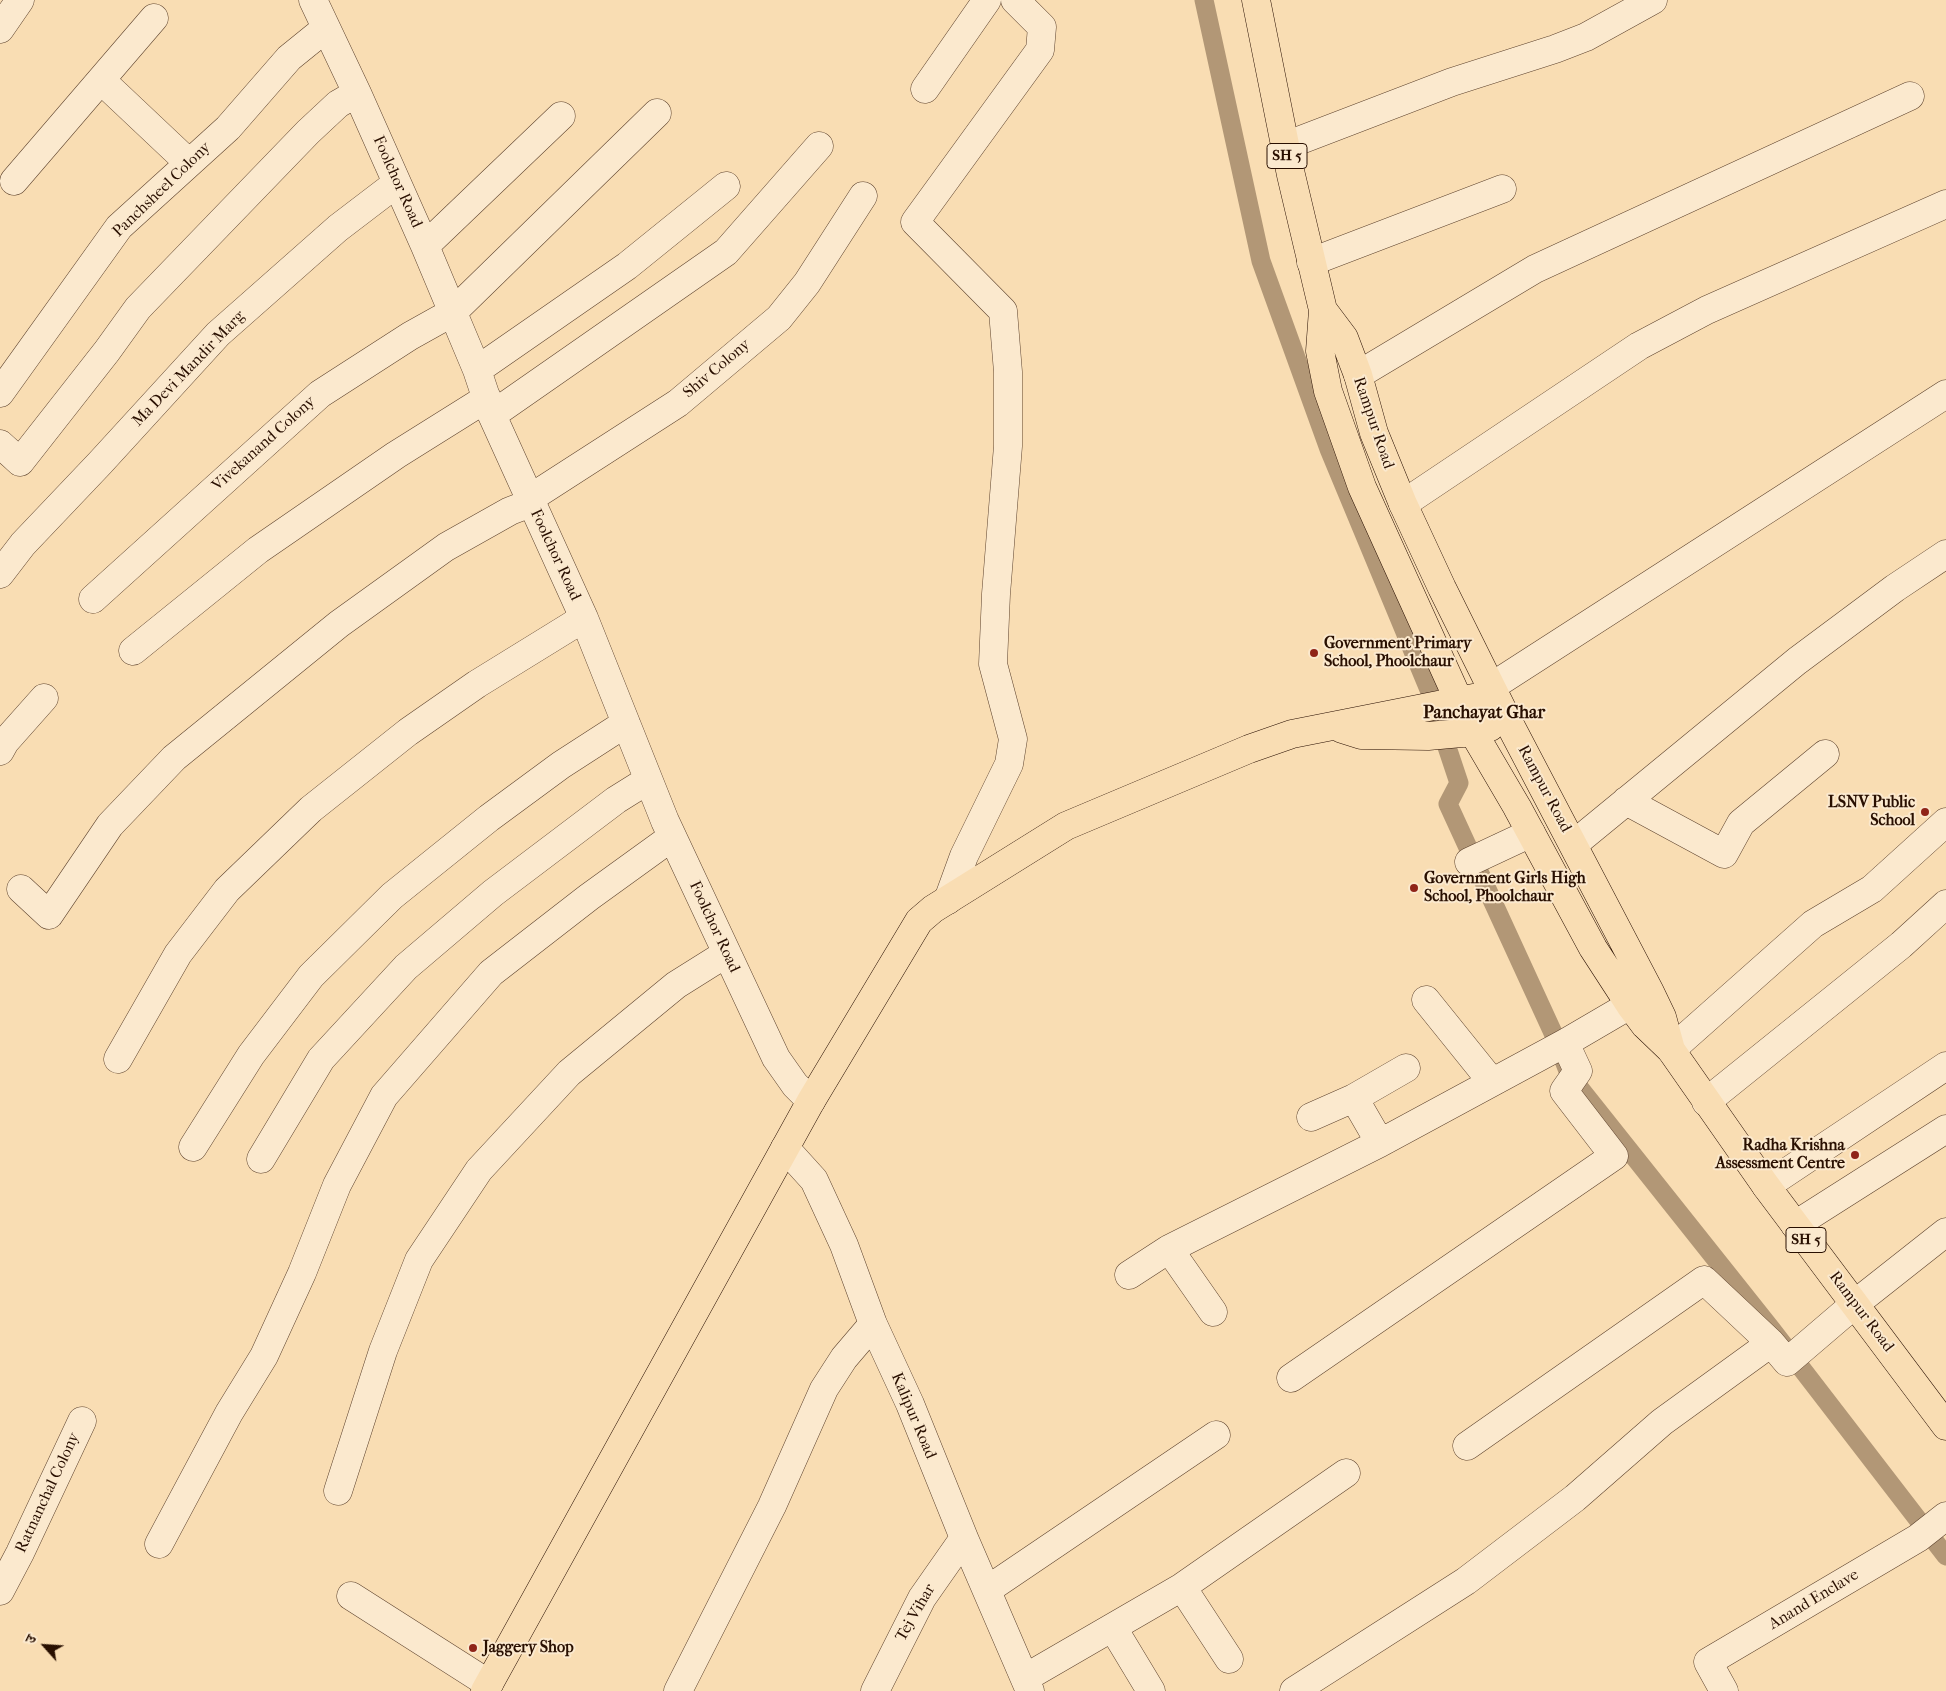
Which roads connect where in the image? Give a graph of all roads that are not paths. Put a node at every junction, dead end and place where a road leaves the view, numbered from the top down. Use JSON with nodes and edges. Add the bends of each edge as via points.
{"nodes":[{"id":1,"x":20,"y":0,"type":"edge"},
{"id":2,"x":313,"y":0,"type":"edge"},
{"id":3,"x":987,"y":0,"type":"edge"},
{"id":4,"x":1015,"y":0,"type":"edge"},
{"id":5,"x":1256,"y":0,"type":"edge"},
{"id":6,"x":1653,"y":0,"type":"edge"},
{"id":7,"x":154,"y":18,"type":"dead end"},
{"id":8,"x":0,"y":28,"type":"edge"},
{"id":9,"x":326,"y":28,"type":"junction"},
{"id":10,"x":101,"y":80,"type":"junction"},
{"id":11,"x":925,"y":89,"type":"dead end"},
{"id":12,"x":357,"y":93,"type":"junction"},
{"id":13,"x":1910,"y":96,"type":"dead end"},
{"id":14,"x":657,"y":112,"type":"dead end"},
{"id":15,"x":561,"y":116,"type":"dead end"},
{"id":16,"x":819,"y":146,"type":"dead end"},
{"id":17,"x":1285,"y":146,"type":"junction"},
{"id":18,"x":189,"y":163,"type":"junction"},
{"id":19,"x":14,"y":181,"type":"dead end"},
{"id":20,"x":397,"y":183,"type":"junction"},
{"id":21,"x":726,"y":186,"type":"dead end"},
{"id":22,"x":1502,"y":189,"type":"dead end"},
{"id":23,"x":863,"y":196,"type":"dead end"},
{"id":24,"x":1946,"y":204,"type":"edge"},
{"id":25,"x":425,"y":246,"type":"junction"},
{"id":26,"x":1311,"y":262,"type":"junction"},
{"id":27,"x":1323,"y":310,"type":"junction"},
{"id":28,"x":453,"y":312,"type":"junction"},
{"id":29,"x":477,"y":370,"type":"junction"},
{"id":30,"x":1358,"y":375,"type":"junction"},
{"id":31,"x":0,"y":393,"type":"edge"},
{"id":32,"x":1946,"y":394,"type":"edge"},
{"id":33,"x":490,"y":407,"type":"junction"},
{"id":34,"x":0,"y":444,"type":"edge"},
{"id":35,"x":530,"y":501,"type":"junction"},
{"id":36,"x":1403,"y":504,"type":"junction"},
{"id":37,"x":1946,"y":554,"type":"edge"},
{"id":38,"x":0,"y":574,"type":"edge"},
{"id":39,"x":93,"y":599,"type":"dead end"},
{"id":40,"x":584,"y":618,"type":"junction"},
{"id":41,"x":133,"y":651,"type":"dead end"},
{"id":42,"x":1492,"y":690,"type":"junction"},
{"id":43,"x":44,"y":698,"type":"dead end"},
{"id":44,"x":1458,"y":700,"type":"junction"},
{"id":45,"x":1508,"y":721,"type":"junction"},
{"id":46,"x":626,"y":723,"type":"junction"},
{"id":47,"x":1334,"y":726,"type":"junction"},
{"id":48,"x":1472,"y":732,"type":"junction"},
{"id":49,"x":0,"y":751,"type":"edge"},
{"id":50,"x":1825,"y":754,"type":"dead end"},
{"id":51,"x":648,"y":780,"type":"junction"},
{"id":52,"x":1626,"y":801,"type":"junction"},
{"id":53,"x":1946,"y":822,"type":"edge"},
{"id":54,"x":1531,"y":833,"type":"junction"},
{"id":55,"x":672,"y":837,"type":"junction"},
{"id":56,"x":1574,"y":844,"type":"junction"},
{"id":57,"x":1476,"y":859,"type":"dead end"},
{"id":58,"x":21,"y":889,"type":"dead end"},
{"id":59,"x":948,"y":900,"type":"junction"},
{"id":60,"x":1946,"y":904,"type":"edge"},
{"id":61,"x":726,"y":953,"type":"junction"},
{"id":62,"x":1426,"y":1000,"type":"dead end"},
{"id":63,"x":1630,"y":1005,"type":"junction"},
{"id":64,"x":1558,"y":1047,"type":"junction"},
{"id":65,"x":1671,"y":1050,"type":"junction"},
{"id":66,"x":118,"y":1059,"type":"dead end"},
{"id":67,"x":1946,"y":1066,"type":"edge"},
{"id":68,"x":1406,"y":1068,"type":"dead end"},
{"id":69,"x":1492,"y":1082,"type":"junction"},
{"id":70,"x":1354,"y":1098,"type":"junction"},
{"id":71,"x":811,"y":1101,"type":"junction"},
{"id":72,"x":1706,"y":1102,"type":"junction"},
{"id":73,"x":1311,"y":1117,"type":"dead end"},
{"id":74,"x":1946,"y":1129,"type":"edge"},
{"id":75,"x":1380,"y":1143,"type":"junction"},
{"id":76,"x":193,"y":1146,"type":"dead end"},
{"id":77,"x":784,"y":1148,"type":"junction"},
{"id":78,"x":261,"y":1159,"type":"dead end"},
{"id":79,"x":1766,"y":1186,"type":"junction"},
{"id":80,"x":1795,"y":1225,"type":"junction"},
{"id":81,"x":1946,"y":1232,"type":"edge"},
{"id":82,"x":1170,"y":1249,"type":"junction"},
{"id":83,"x":1129,"y":1275,"type":"dead end"},
{"id":84,"x":1856,"y":1304,"type":"junction"},
{"id":85,"x":1213,"y":1312,"type":"dead end"},
{"id":86,"x":873,"y":1324,"type":"junction"},
{"id":87,"x":1786,"y":1351,"type":"junction"},
{"id":88,"x":1291,"y":1378,"type":"dead end"},
{"id":89,"x":1942,"y":1413,"type":"edge"},
{"id":90,"x":82,"y":1421,"type":"dead end"},
{"id":91,"x":1216,"y":1435,"type":"dead end"},
{"id":92,"x":1467,"y":1446,"type":"dead end"},
{"id":93,"x":1346,"y":1473,"type":"dead end"},
{"id":94,"x":338,"y":1491,"type":"dead end"},
{"id":95,"x":1933,"y":1526,"type":"edge"},
{"id":96,"x":964,"y":1538,"type":"junction"},
{"id":97,"x":159,"y":1544,"type":"dead end"},
{"id":98,"x":1182,"y":1587,"type":"junction"},
{"id":99,"x":986,"y":1590,"type":"junction"},
{"id":100,"x":0,"y":1591,"type":"edge"},
{"id":101,"x":351,"y":1596,"type":"dead end"},
{"id":102,"x":1113,"y":1628,"type":"junction"},
{"id":103,"x":1229,"y":1659,"type":"dead end"},
{"id":104,"x":1028,"y":1684,"type":"edge"},
{"id":105,"x":487,"y":1688,"type":"edge"},
{"id":106,"x":678,"y":1691,"type":"edge"},
{"id":107,"x":875,"y":1691,"type":"edge"},
{"id":108,"x":1151,"y":1691,"type":"edge"},
{"id":109,"x":1294,"y":1691,"type":"edge"},
{"id":110,"x":1724,"y":1691,"type":"edge"}],
"edges":[{"from":1,"to":8,"type":"street"},
{"from":2,"to":9,"type":"street","name":"Foolchor Road"},
{"from":3,"to":11,"type":"street"},
{"from":4,"to":59,"type":"street","via":[[1042,28],[1040,50],[915,222],[1003,311],[1008,372],[1008,446],[993,664],[1013,739],[1010,764],[964,856]]},
{"from":5,"to":17,"type":"main road","name":"Rampur Road","number":"SH 5"},
{"from":6,"to":17,"type":"street","via":[[1586,37],[1452,82]]},
{"from":7,"to":10,"type":"street"},
{"from":9,"to":12,"type":"street","name":"Foolchor Road"},
{"from":9,"to":18,"type":"street","name":"Panchsheel Colony","via":[[289,58],[228,128]]},
{"from":10,"to":18,"type":"street"},
{"from":10,"to":19,"type":"street"},
{"from":12,"to":20,"type":"street","name":"Foolchor Road"},
{"from":12,"to":34,"type":"street","via":[[338,104],[308,132],[138,308],[20,462]]},
{"from":13,"to":30,"type":"street","via":[[1535,269]]},
{"from":14,"to":28,"type":"street","name":"Vivekanand Colony"},
{"from":15,"to":25,"type":"street"},
{"from":16,"to":33,"type":"street","via":[[726,252]]},
{"from":17,"to":26,"type":"main road","name":"Rampur Road","number":"SH 5"},
{"from":18,"to":31,"type":"street","name":"Panchsheel Colony","via":[[119,227]]},
{"from":20,"to":25,"type":"street","name":"Foolchor Road"},
{"from":20,"to":38,"type":"street","name":"Ma Devi Mandir Marg","via":[[338,228],[218,334],[23,544]]},
{"from":21,"to":29,"type":"street","via":[[627,266]]},
{"from":22,"to":26,"type":"street"},
{"from":23,"to":35,"type":"street","name":"Shiv Colony","via":[[807,282],[779,318],[678,403]]},
{"from":24,"to":36,"type":"street","via":[[1707,310],[1639,346]]},
{"from":25,"to":28,"type":"street","name":"Foolchor Road"},
{"from":26,"to":27,"type":"main road","name":"Rampur Road","number":"SH 5"},
{"from":27,"to":30,"type":"main road","name":"Rampur Road","number":"SH 5","via":[[1344,338]]},
{"from":27,"to":44,"type":"main road","via":[[1320,351],[1328,391],[1362,487]]},
{"from":28,"to":29,"type":"street","name":"Foolchor Road"},
{"from":28,"to":39,"type":"street","name":"Vivekanand Colony","via":[[320,394]]},
{"from":29,"to":33,"type":"street","name":"Foolchor Road"},
{"from":30,"to":36,"type":"main road","name":"Rampur Road","number":"SH 5","via":[[1374,434]]},
{"from":32,"to":42,"type":"street"},
{"from":33,"to":35,"type":"street","name":"Foolchor Road"},
{"from":33,"to":41,"type":"street","via":[[396,454],[258,550]]},
{"from":35,"to":40,"type":"street","name":"Foolchor Road"},
{"from":35,"to":58,"type":"street","name":"Shiv Colony","via":[[446,547],[354,613],[174,758],[110,825],[49,915]]},
{"from":36,"to":42,"type":"main road","name":"Rampur Road","number":"SH 5"},
{"from":37,"to":52,"type":"street","via":[[1797,661]]},
{"from":40,"to":46,"type":"street","name":"Foolchor Road"},
{"from":40,"to":66,"type":"street","via":[[477,684],[408,732],[311,809],[227,890],[178,954]]},
{"from":42,"to":44,"type":"main road"},
{"from":42,"to":45,"type":"main road","name":"Rampur Road","number":"SH 5"},
{"from":43,"to":49,"type":"street"},
{"from":44,"to":47,"type":"main road"},
{"from":44,"to":48,"type":"main road"},
{"from":45,"to":48,"type":"main road"},
{"from":45,"to":56,"type":"main road","name":"Rampur Road","number":"SH 5"},
{"from":46,"to":51,"type":"street","name":"Foolchor Road"},
{"from":46,"to":76,"type":"street","via":[[561,765],[489,818],[392,896],[311,976],[251,1055]]},
{"from":47,"to":48,"type":"main road","via":[[1362,735],[1428,736]]},
{"from":47,"to":59,"type":"main road","via":[[1292,734],[1249,749],[1066,826]]},
{"from":48,"to":54,"type":"main road"},
{"from":50,"to":52,"type":"street","via":[[1741,823],[1724,854]]},
{"from":51,"to":55,"type":"street","name":"Foolchor Road"},
{"from":51,"to":78,"type":"street","via":[[616,800],[493,893],[406,967],[321,1059]]},
{"from":52,"to":56,"type":"street"},
{"from":53,"to":65,"type":"street","via":[[1872,889],[1814,924]]},
{"from":54,"to":57,"type":"street"},
{"from":54,"to":63,"type":"main road","via":[[1594,948]]},
{"from":55,"to":61,"type":"street","name":"Foolchor Road"},
{"from":55,"to":97,"type":"street","via":[[491,973],[384,1096],[337,1184],[302,1273],[264,1356],[229,1413]]},
{"from":56,"to":65,"type":"main road","name":"Rampur Road","number":"SH 5","via":[[1662,1017]]},
{"from":59,"to":71,"type":"main road","via":[[919,921]]},
{"from":60,"to":72,"type":"street","via":[[1901,945]]},
{"from":61,"to":71,"type":"street","name":"Foolchor Road","via":[[776,1058]]},
{"from":61,"to":94,"type":"street","via":[[676,984],[569,1073],[479,1170],[419,1260],[383,1351]]},
{"from":62,"to":69,"type":"street"},
{"from":63,"to":64,"type":"street"},
{"from":63,"to":65,"type":"main road"},
{"from":64,"to":69,"type":"street"},
{"from":64,"to":88,"type":"street","via":[[1578,1071],[1564,1091],[1614,1156]]},
{"from":65,"to":72,"type":"main road","name":"Rampur Road","number":"SH 5"},
{"from":67,"to":79,"type":"street"},
{"from":68,"to":70,"type":"street"},
{"from":69,"to":75,"type":"street"},
{"from":70,"to":73,"type":"street"},
{"from":70,"to":75,"type":"street"},
{"from":71,"to":77,"type":"main road"},
{"from":72,"to":79,"type":"main road","name":"Rampur Road","number":"SH 5"},
{"from":74,"to":80,"type":"street"},
{"from":75,"to":82,"type":"street"},
{"from":77,"to":86,"type":"street","name":"Kalipur Road","via":[[814,1180],[844,1245]]},
{"from":77,"to":105,"type":"main road"},
{"from":79,"to":80,"type":"main road","name":"Rampur Road","number":"SH 5"},
{"from":80,"to":84,"type":"main road","name":"Rampur Road","number":"SH 5"},
{"from":81,"to":84,"type":"street"},
{"from":82,"to":83,"type":"street"},
{"from":82,"to":85,"type":"street"},
{"from":84,"to":87,"type":"street"},
{"from":84,"to":89,"type":"main road","name":"Rampur Road","number":"SH 5"},
{"from":86,"to":96,"type":"street","name":"Kalipur Road","via":[[910,1404]]},
{"from":86,"to":106,"type":"street","via":[[844,1358],[824,1389],[772,1506]]},
{"from":87,"to":92,"type":"street","via":[[1704,1280]]},
{"from":87,"to":109,"type":"street","via":[[1662,1422],[1575,1498],[1466,1581]]},
{"from":90,"to":100,"type":"street","name":"Ratnanchal Colony"},
{"from":91,"to":99,"type":"street"},
{"from":93,"to":98,"type":"street"},
{"from":95,"to":110,"type":"street","name":"Anand Enclave","via":[[1708,1662]]},
{"from":96,"to":99,"type":"street","name":"Kalipur Road"},
{"from":96,"to":107,"type":"street","name":"Tej Vihar","via":[[922,1598]]},
{"from":98,"to":102,"type":"street"},
{"from":98,"to":103,"type":"street"},
{"from":99,"to":104,"type":"street","name":"Kalipur Road"},
{"from":101,"to":105,"type":"street"},
{"from":102,"to":104,"type":"street"},
{"from":102,"to":108,"type":"street"}]}
